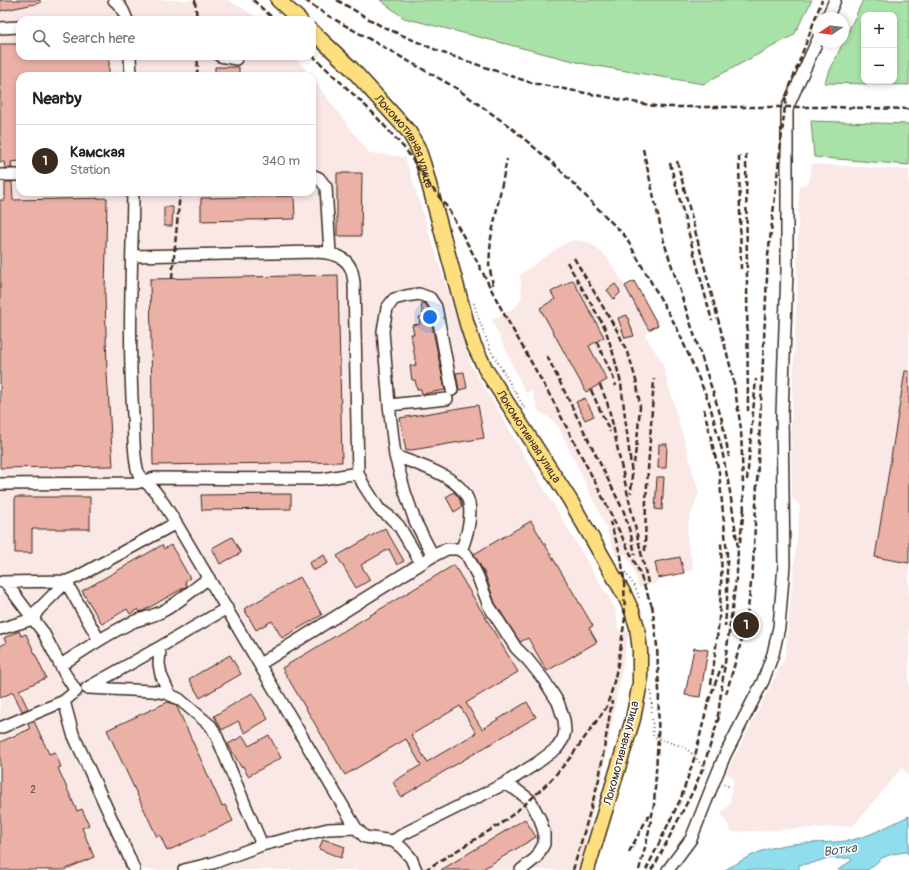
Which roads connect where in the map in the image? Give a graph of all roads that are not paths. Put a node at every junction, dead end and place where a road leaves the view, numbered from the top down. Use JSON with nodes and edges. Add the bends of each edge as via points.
{"nodes":[{"id":1,"x":114,"y":0,"type":"edge"},
{"id":2,"x":278,"y":0,"type":"edge"},
{"id":3,"x":835,"y":0,"type":"edge"},
{"id":4,"x":830,"y":12,"type":"edge"},
{"id":5,"x":126,"y":16,"type":"edge"},
{"id":6,"x":296,"y":16,"type":"edge"},
{"id":7,"x":16,"y":27,"type":"edge"},
{"id":8,"x":0,"y":28,"type":"edge"},
{"id":9,"x":316,"y":35,"type":"edge"},
{"id":10,"x":814,"y":48,"type":"edge"},
{"id":11,"x":130,"y":60,"type":"edge"},
{"id":12,"x":131,"y":72,"type":"edge"},
{"id":13,"x":0,"y":175,"type":"edge"},
{"id":14,"x":16,"y":175,"type":"edge"},
{"id":15,"x":316,"y":177,"type":"edge"},
{"id":16,"x":132,"y":196,"type":"edge"},
{"id":17,"x":330,"y":253,"type":"junction"},
{"id":18,"x":132,"y":256,"type":"junction"},
{"id":19,"x":390,"y":405,"type":"junction"},
{"id":20,"x":395,"y":456,"type":"junction"},
{"id":21,"x":358,"y":473,"type":"junction"},
{"id":22,"x":142,"y":481,"type":"junction"},
{"id":23,"x":0,"y":484,"type":"edge"},
{"id":24,"x":176,"y":523,"type":"junction"},
{"id":25,"x":461,"y":551,"type":"junction"},
{"id":26,"x":433,"y":556,"type":"junction"},
{"id":27,"x":421,"y":563,"type":"junction"},
{"id":28,"x":209,"y":578,"type":"junction"},
{"id":29,"x":67,"y":581,"type":"junction"},
{"id":30,"x":3,"y":582,"type":"edge"},
{"id":31,"x":227,"y":608,"type":"junction"},
{"id":32,"x":33,"y":619,"type":"junction"},
{"id":33,"x":0,"y":629,"type":"edge"},
{"id":34,"x":99,"y":640,"type":"junction"},
{"id":35,"x":160,"y":647,"type":"junction"},
{"id":36,"x":260,"y":664,"type":"junction"},
{"id":37,"x":61,"y":665,"type":"junction"},
{"id":38,"x":88,"y":688,"type":"junction"},
{"id":39,"x":76,"y":691,"type":"junction"},
{"id":40,"x":170,"y":695,"type":"junction"},
{"id":41,"x":64,"y":701,"type":"junction"},
{"id":42,"x":0,"y":728,"type":"edge"},
{"id":43,"x":504,"y":784,"type":"junction"},
{"id":44,"x":356,"y":828,"type":"junction"},
{"id":45,"x":393,"y":841,"type":"junction"},
{"id":46,"x":262,"y":845,"type":"junction"},
{"id":47,"x":214,"y":866,"type":"edge"},
{"id":48,"x":134,"y":870,"type":"edge"},
{"id":49,"x":184,"y":870,"type":"edge"},
{"id":50,"x":416,"y":870,"type":"edge"},
{"id":51,"x":522,"y":870,"type":"edge"},
{"id":52,"x":588,"y":870,"type":"edge"},
{"id":53,"x":668,"y":870,"type":"edge"}],
"edges":[{"from":1,"to":5,"type":"street"},
{"from":2,"to":6,"type":"main road"},
{"from":3,"to":4,"type":"street"},
{"from":7,"to":8,"type":"street"},
{"from":9,"to":52,"type":"main road","name":"Локомотивная улица","via":[[351,68],[410,132],[424,166],[473,343],[486,370],[570,500],[632,611],[639,643],[640,683],[633,719]]},
{"from":10,"to":53,"type":"street","via":[[787,111],[787,270],[782,414],[784,565],[779,627],[763,681],[725,755],[691,839]]},
{"from":11,"to":12,"type":"street"},
{"from":13,"to":14,"type":"street"},
{"from":15,"to":17,"type":"street","via":[[326,187]]},
{"from":16,"to":18,"type":"street"},
{"from":17,"to":18,"type":"street"},
{"from":17,"to":21,"type":"street","via":[[340,257],[352,269],[354,282]]},
{"from":18,"to":22,"type":"street","via":[[132,396],[135,463]]},
{"from":19,"to":19,"type":"street","via":[[383,331],[387,308],[394,300],[420,294],[430,298],[436,306],[450,394]]},
{"from":19,"to":20,"type":"street"},
{"from":20,"to":25,"type":"street","via":[[443,475],[464,493],[468,502],[469,518],[467,535]]},
{"from":20,"to":26,"type":"street","via":[[415,521]]},
{"from":21,"to":22,"type":"street","via":[[322,479],[155,478]]},
{"from":21,"to":27,"type":"street","via":[[379,509],[399,526]]},
{"from":22,"to":23,"type":"street"},
{"from":22,"to":24,"type":"street","via":[[152,488]]},
{"from":24,"to":28,"type":"street"},
{"from":24,"to":29,"type":"street"},
{"from":25,"to":26,"type":"street","via":[[447,550]]},
{"from":25,"to":43,"type":"street","via":[[472,563],[489,606],[516,648],[544,680],[558,702],[564,720],[566,731],[557,748]]},
{"from":26,"to":27,"type":"street"},
{"from":27,"to":36,"type":"street"},
{"from":28,"to":31,"type":"street"},
{"from":28,"to":34,"type":"street","via":[[161,612],[136,621]]},
{"from":29,"to":30,"type":"street"},
{"from":29,"to":32,"type":"street","via":[[38,610]]},
{"from":29,"to":34,"type":"street"},
{"from":30,"to":32,"type":"street"},
{"from":31,"to":35,"type":"street"},
{"from":31,"to":36,"type":"street"},
{"from":32,"to":33,"type":"street"},
{"from":32,"to":37,"type":"street"},
{"from":34,"to":37,"type":"street"},
{"from":35,"to":38,"type":"street"},
{"from":35,"to":40,"type":"street","via":[[161,674]]},
{"from":36,"to":44,"type":"street"},
{"from":37,"to":39,"type":"street"},
{"from":38,"to":39,"type":"street"},
{"from":38,"to":40,"type":"street","via":[[153,691]]},
{"from":39,"to":41,"type":"street"},
{"from":40,"to":46,"type":"street","via":[[179,699],[211,726]]},
{"from":41,"to":42,"type":"street"},
{"from":41,"to":48,"type":"street","via":[[73,734]]},
{"from":43,"to":45,"type":"street"},
{"from":43,"to":51,"type":"street","via":[[530,800],[544,832],[544,844],[536,858]]},
{"from":44,"to":45,"type":"street","via":[[365,837]]},
{"from":44,"to":46,"type":"street","via":[[328,829]]},
{"from":45,"to":50,"type":"street","via":[[411,858]]},
{"from":46,"to":47,"type":"street"},
{"from":47,"to":49,"type":"street"}]}
